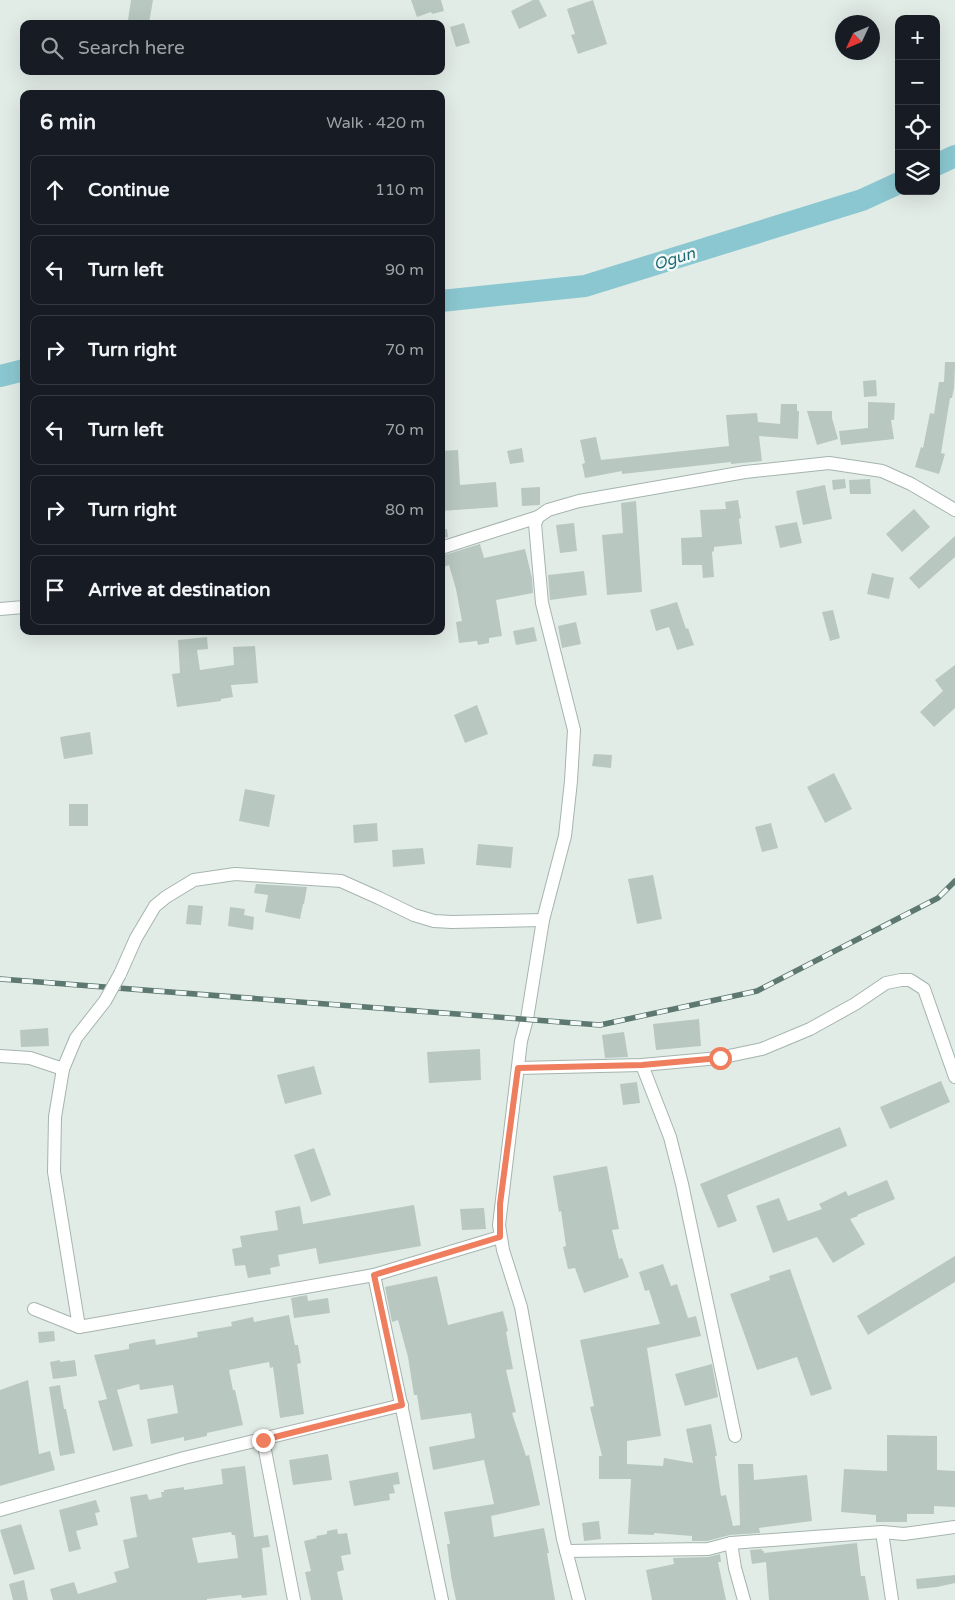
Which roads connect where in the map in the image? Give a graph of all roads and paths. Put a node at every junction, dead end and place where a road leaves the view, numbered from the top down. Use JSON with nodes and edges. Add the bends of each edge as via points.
{"nodes":[{"id":1,"x":955,"y":510,"type":"edge"},
{"id":2,"x":538,"y":517,"type":"junction"},
{"id":3,"x":445,"y":547,"type":"edge"},
{"id":4,"x":20,"y":607,"type":"edge"},
{"id":5,"x":0,"y":609,"type":"edge"},
{"id":6,"x":544,"y":920,"type":"junction"},
{"id":7,"x":0,"y":1056,"type":"edge"},
{"id":8,"x":642,"y":1065,"type":"junction"},
{"id":9,"x":518,"y":1068,"type":"junction"},
{"id":10,"x":63,"y":1069,"type":"junction"},
{"id":11,"x":955,"y":1077,"type":"edge"},
{"id":12,"x":500,"y":1237,"type":"junction"},
{"id":13,"x":374,"y":1275,"type":"junction"},
{"id":14,"x":34,"y":1309,"type":"dead end"},
{"id":15,"x":79,"y":1327,"type":"junction"},
{"id":16,"x":402,"y":1405,"type":"junction"},
{"id":17,"x":735,"y":1436,"type":"dead end"},
{"id":18,"x":263,"y":1440,"type":"junction"},
{"id":19,"x":0,"y":1510,"type":"edge"},
{"id":20,"x":955,"y":1527,"type":"edge"},
{"id":21,"x":882,"y":1532,"type":"junction"},
{"id":22,"x":731,"y":1543,"type":"junction"},
{"id":23,"x":566,"y":1551,"type":"junction"},
{"id":24,"x":294,"y":1600,"type":"edge"},
{"id":25,"x":442,"y":1600,"type":"edge"},
{"id":26,"x":579,"y":1600,"type":"edge"},
{"id":27,"x":744,"y":1600,"type":"edge"},
{"id":28,"x":892,"y":1600,"type":"edge"}],
"edges":[{"from":1,"to":2,"type":"street","via":[[882,471],[829,463],[745,472],[579,501],[548,510]]},
{"from":2,"to":3,"type":"street"},
{"from":2,"to":6,"type":"street","via":[[535,524],[542,603],[574,730],[566,836]]},
{"from":4,"to":5,"type":"street"},
{"from":6,"to":9,"type":"street"},
{"from":6,"to":10,"type":"street","bridge":true,"via":[[434,921],[340,881],[236,874],[194,880],[155,906],[105,1002],[76,1038]]},
{"from":7,"to":10,"type":"street","via":[[30,1058]]},
{"from":8,"to":9,"type":"street"},
{"from":8,"to":11,"type":"street","via":[[720,1058],[762,1049],[810,1028],[886,984],[910,980],[924,989]]},
{"from":8,"to":17,"type":"street","via":[[672,1147]]},
{"from":9,"to":12,"type":"street","via":[[500,1204]]},
{"from":10,"to":15,"type":"street","via":[[55,1117],[54,1172]]},
{"from":12,"to":13,"type":"street"},
{"from":12,"to":23,"type":"street","via":[[520,1307]]},
{"from":13,"to":15,"type":"street"},
{"from":13,"to":16,"type":"street"},
{"from":14,"to":15,"type":"street"},
{"from":16,"to":18,"type":"street"},
{"from":16,"to":25,"type":"street"},
{"from":18,"to":19,"type":"street","via":[[184,1458]]},
{"from":18,"to":24,"type":"street"},
{"from":20,"to":21,"type":"street","via":[[904,1534]]},
{"from":21,"to":22,"type":"street"},
{"from":21,"to":28,"type":"street"},
{"from":22,"to":23,"type":"street","via":[[708,1549]]},
{"from":22,"to":27,"type":"street"},
{"from":23,"to":26,"type":"street"}]}
